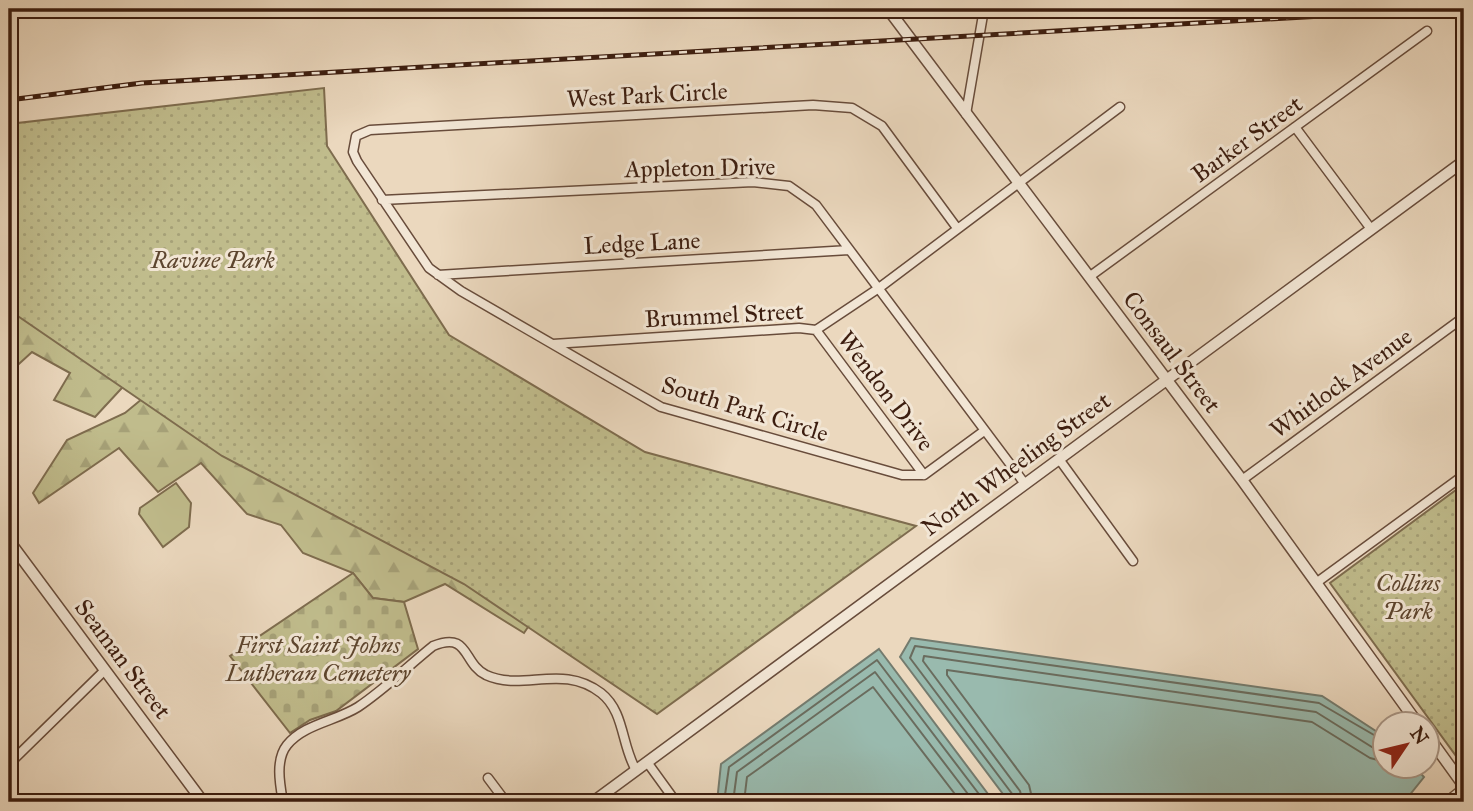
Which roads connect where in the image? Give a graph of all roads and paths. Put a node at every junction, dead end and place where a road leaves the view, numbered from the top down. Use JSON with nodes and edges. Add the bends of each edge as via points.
{"nodes":[{"id":1,"x":887,"y":9,"type":"edge"},
{"id":2,"x":984,"y":9,"type":"edge"},
{"id":3,"x":1427,"y":31,"type":"dead end"},
{"id":4,"x":1120,"y":107,"type":"dead end"},
{"id":5,"x":966,"y":114,"type":"junction"},
{"id":6,"x":1295,"y":127,"type":"junction"},
{"id":7,"x":1464,"y":161,"type":"edge"},
{"id":8,"x":1018,"y":183,"type":"junction"},
{"id":9,"x":382,"y":200,"type":"junction"},
{"id":10,"x":957,"y":228,"type":"junction"},
{"id":11,"x":1371,"y":229,"type":"junction"},
{"id":12,"x":849,"y":250,"type":"junction"},
{"id":13,"x":438,"y":275,"type":"junction"},
{"id":14,"x":1089,"y":278,"type":"junction"},
{"id":15,"x":879,"y":288,"type":"junction"},
{"id":16,"x":1464,"y":317,"type":"edge"},
{"id":17,"x":816,"y":330,"type":"junction"},
{"id":18,"x":553,"y":344,"type":"junction"},
{"id":19,"x":1166,"y":380,"type":"junction"},
{"id":20,"x":984,"y":431,"type":"junction"},
{"id":21,"x":1059,"y":459,"type":"junction"},
{"id":22,"x":924,"y":475,"type":"junction"},
{"id":23,"x":1464,"y":475,"type":"edge"},
{"id":24,"x":1241,"y":480,"type":"junction"},
{"id":25,"x":1025,"y":484,"type":"junction"},
{"id":26,"x":9,"y":541,"type":"edge"},
{"id":27,"x":1133,"y":561,"type":"dead end"},
{"id":28,"x":1316,"y":583,"type":"junction"},
{"id":29,"x":105,"y":670,"type":"junction"},
{"id":30,"x":1409,"y":710,"type":"edge"},
{"id":31,"x":1442,"y":757,"type":"edge"},
{"id":32,"x":647,"y":762,"type":"junction"},
{"id":33,"x":9,"y":764,"type":"edge"},
{"id":34,"x":636,"y":770,"type":"junction"},
{"id":35,"x":488,"y":778,"type":"dead end"},
{"id":36,"x":1464,"y":787,"type":"edge"},
{"id":37,"x":203,"y":802,"type":"edge"},
{"id":38,"x":283,"y":802,"type":"edge"},
{"id":39,"x":506,"y":802,"type":"edge"},
{"id":40,"x":593,"y":802,"type":"edge"},
{"id":41,"x":676,"y":802,"type":"edge"},
{"id":42,"x":1446,"y":802,"type":"edge"}],
"edges":[{"from":1,"to":5,"type":"street","name":"Consaul Street"},
{"from":2,"to":5,"type":"street"},
{"from":3,"to":6,"type":"street","name":"Barker Street"},
{"from":4,"to":8,"type":"street","name":"Brummel Street"},
{"from":5,"to":8,"type":"street","name":"Consaul Street"},
{"from":6,"to":11,"type":"street"},
{"from":6,"to":14,"type":"street","name":"Barker Street"},
{"from":7,"to":11,"type":"street","name":"North Wheeling Street"},
{"from":8,"to":10,"type":"street","name":"Brummel Street"},
{"from":8,"to":14,"type":"street","name":"Consaul Street"},
{"from":9,"to":10,"type":"street","name":"West Park Circle","via":[[353,152],[356,136],[370,130],[813,105],[852,108],[882,126]]},
{"from":9,"to":12,"type":"street","name":"Appleton Drive","via":[[780,183],[807,197]]},
{"from":9,"to":13,"type":"street","name":"South Park Circle","via":[[422,261]]},
{"from":10,"to":15,"type":"street","name":"Brummel Street"},
{"from":11,"to":19,"type":"street","name":"North Wheeling Street"},
{"from":12,"to":13,"type":"street","name":"Ledge Lane"},
{"from":12,"to":15,"type":"street","name":"Appleton Drive"},
{"from":13,"to":18,"type":"street","name":"South Park Circle"},
{"from":14,"to":19,"type":"street","name":"Consaul Street"},
{"from":15,"to":17,"type":"street","name":"Brummel Street"},
{"from":15,"to":20,"type":"street","name":"Appleton Drive"},
{"from":16,"to":24,"type":"street","name":"Whitlock Avenue"},
{"from":17,"to":18,"type":"street","name":"Brummel Street"},
{"from":17,"to":22,"type":"street","name":"Wendon Drive"},
{"from":18,"to":22,"type":"street","name":"South Park Circle","via":[[661,407],[882,471]]},
{"from":19,"to":21,"type":"street","name":"North Wheeling Street"},
{"from":19,"to":24,"type":"street","name":"Consaul Street"},
{"from":20,"to":22,"type":"street"},
{"from":20,"to":25,"type":"street","name":"Appleton Drive"},
{"from":21,"to":25,"type":"street","name":"North Wheeling Street"},
{"from":21,"to":27,"type":"street"},
{"from":23,"to":28,"type":"street"},
{"from":24,"to":28,"type":"street","name":"Consaul Street"},
{"from":25,"to":32,"type":"street","name":"North Wheeling Street"},
{"from":26,"to":29,"type":"street","name":"Seaman Street"},
{"from":28,"to":30,"type":"street","name":"Consaul Street"},
{"from":29,"to":33,"type":"street"},
{"from":29,"to":37,"type":"street","name":"Seaman Street"},
{"from":31,"to":36,"type":"street"},
{"from":32,"to":34,"type":"street","name":"North Wheeling Street"},
{"from":32,"to":41,"type":"street"},
{"from":34,"to":38,"type":"street","via":[[616,712],[601,693],[564,677],[488,676],[474,666],[465,649],[444,641],[359,706],[287,745],[280,767]]},
{"from":34,"to":40,"type":"street","name":"North Wheeling Street"},
{"from":35,"to":39,"type":"street"},
{"from":36,"to":42,"type":"street"}]}
